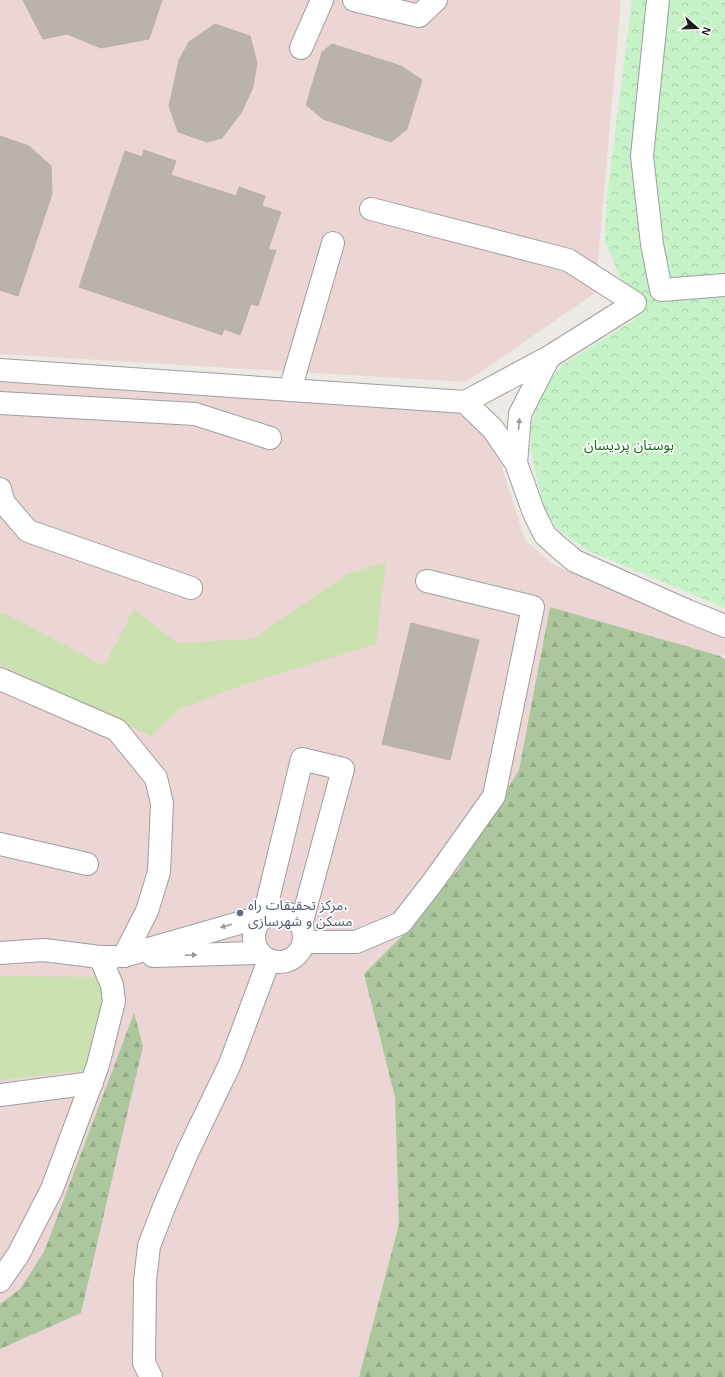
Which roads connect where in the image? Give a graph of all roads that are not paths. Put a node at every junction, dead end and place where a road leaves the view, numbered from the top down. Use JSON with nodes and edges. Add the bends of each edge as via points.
{"nodes":[{"id":1,"x":322,"y":0,"type":"edge"},
{"id":2,"x":354,"y":0,"type":"edge"},
{"id":3,"x":436,"y":0,"type":"edge"},
{"id":4,"x":658,"y":0,"type":"edge"},
{"id":5,"x":301,"y":48,"type":"dead end"},
{"id":6,"x":371,"y":208,"type":"dead end"},
{"id":7,"x":333,"y":243,"type":"dead end"},
{"id":8,"x":725,"y":284,"type":"edge"},
{"id":9,"x":549,"y":357,"type":"junction"},
{"id":10,"x":0,"y":370,"type":"edge"},
{"id":11,"x":290,"y":390,"type":"junction"},
{"id":12,"x":465,"y":402,"type":"junction"},
{"id":13,"x":0,"y":403,"type":"edge"},
{"id":14,"x":270,"y":438,"type":"dead end"},
{"id":15,"x":516,"y":463,"type":"junction"},
{"id":16,"x":0,"y":489,"type":"edge"},
{"id":17,"x":428,"y":581,"type":"dead end"},
{"id":18,"x":190,"y":588,"type":"dead end"},
{"id":19,"x":725,"y":626,"type":"edge"},
{"id":20,"x":0,"y":679,"type":"edge"},
{"id":21,"x":0,"y":844,"type":"edge"},
{"id":22,"x":87,"y":864,"type":"dead end"},
{"id":23,"x":264,"y":916,"type":"junction"},
{"id":24,"x":302,"y":933,"type":"junction"},
{"id":25,"x":0,"y":953,"type":"edge"},
{"id":26,"x":124,"y":956,"type":"junction"},
{"id":27,"x":264,"y":956,"type":"junction"},
{"id":28,"x":100,"y":957,"type":"junction"},
{"id":29,"x":92,"y":1083,"type":"junction"},
{"id":30,"x":0,"y":1094,"type":"edge"},
{"id":31,"x":0,"y":1280,"type":"edge"},
{"id":32,"x":151,"y":1377,"type":"edge"}],
"edges":[{"from":1,"to":5,"type":"lane"},
{"from":2,"to":3,"type":"lane","via":[[419,16]]},
{"from":4,"to":8,"type":"lane","via":[[642,156],[652,244],[661,290]]},
{"from":6,"to":9,"type":"lane","via":[[568,260],[635,304]]},
{"from":7,"to":11,"type":"lane"},
{"from":9,"to":12,"type":"lane"},
{"from":15,"to":9,"type":"lane","one_way":true,"via":[[520,414]]},
{"from":10,"to":11,"type":"lane"},
{"from":11,"to":12,"type":"lane"},
{"from":12,"to":15,"type":"lane","via":[[493,429]]},
{"from":13,"to":14,"type":"lane","via":[[195,414]]},
{"from":15,"to":19,"type":"lane","via":[[545,535],[575,561]]},
{"from":16,"to":18,"type":"lane","via":[[4,503],[28,531]]},
{"from":17,"to":24,"type":"lane","via":[[532,607],[494,796],[401,923],[356,942]]},
{"from":20,"to":26,"type":"lane","via":[[117,730],[156,778],[162,803],[159,872],[147,911]]},
{"from":21,"to":22,"type":"lane"},
{"from":23,"to":24,"type":"lane","via":[[280,911],[289,913],[296,918]]},
{"from":23,"to":24,"type":"lane","via":[[302,759],[343,769]]},
{"from":23,"to":26,"type":"lane","one_way":true},
{"from":23,"to":27,"type":"lane","via":[[254,929],[253,937],[254,945]]},
{"from":24,"to":27,"type":"lane","via":[[300,950],[288,961],[280,962]]},
{"from":25,"to":28,"type":"lane","via":[[44,950]]},
{"from":26,"to":27,"type":"lane","one_way":true},
{"from":26,"to":28,"type":"lane"},
{"from":27,"to":32,"type":"lane","via":[[230,1064],[188,1151],[150,1246],[145,1281],[144,1363]]},
{"from":28,"to":29,"type":"lane","via":[[112,985],[114,1001]]},
{"from":29,"to":30,"type":"lane"},
{"from":29,"to":31,"type":"lane","via":[[52,1189],[18,1255]]}]}
